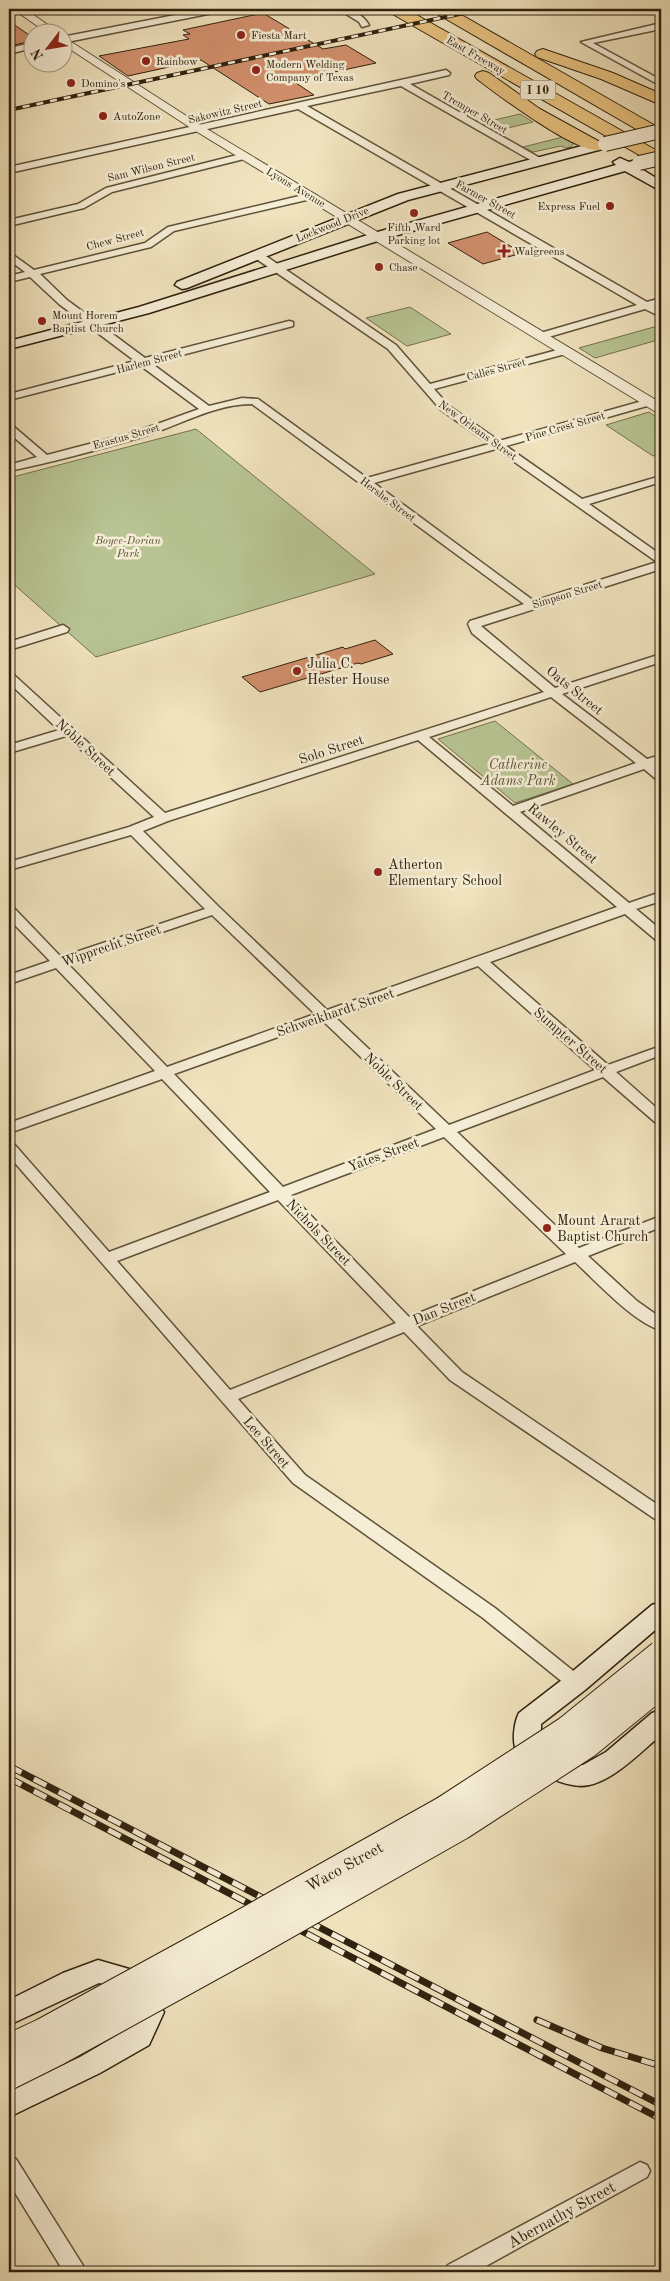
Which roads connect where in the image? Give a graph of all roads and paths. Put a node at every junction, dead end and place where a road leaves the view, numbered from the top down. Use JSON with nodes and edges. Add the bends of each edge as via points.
{"nodes":[{"id":1,"x":18,"y":9,"type":"edge"},
{"id":2,"x":218,"y":9,"type":"edge"},
{"id":3,"x":342,"y":9,"type":"edge"},
{"id":4,"x":395,"y":9,"type":"edge"},
{"id":5,"x":444,"y":11,"type":"edge"},
{"id":6,"x":415,"y":20,"type":"junction"},
{"id":7,"x":38,"y":22,"type":"edge"},
{"id":8,"x":365,"y":25,"type":"dead end"},
{"id":9,"x":661,"y":26,"type":"edge"},
{"id":10,"x":72,"y":38,"type":"edge"},
{"id":11,"x":72,"y":46,"type":"edge"},
{"id":12,"x":22,"y":48,"type":"edge"},
{"id":13,"x":9,"y":51,"type":"edge"},
{"id":14,"x":446,"y":73,"type":"dead end"},
{"id":15,"x":403,"y":83,"type":"junction"},
{"id":16,"x":661,"y":83,"type":"edge"},
{"id":17,"x":661,"y":100,"type":"edge"},
{"id":18,"x":300,"y":106,"type":"junction"},
{"id":19,"x":198,"y":128,"type":"junction"},
{"id":20,"x":661,"y":131,"type":"edge"},
{"id":21,"x":661,"y":136,"type":"edge"},
{"id":22,"x":600,"y":145,"type":"junction"},
{"id":23,"x":245,"y":156,"type":"junction"},
{"id":24,"x":661,"y":159,"type":"edge"},
{"id":25,"x":537,"y":160,"type":"junction"},
{"id":26,"x":633,"y":165,"type":"junction"},
{"id":27,"x":9,"y":170,"type":"edge"},
{"id":28,"x":438,"y":186,"type":"junction"},
{"id":29,"x":661,"y":187,"type":"edge"},
{"id":30,"x":312,"y":196,"type":"junction"},
{"id":31,"x":475,"y":208,"type":"junction"},
{"id":32,"x":347,"y":218,"type":"junction"},
{"id":33,"x":9,"y":223,"type":"edge"},
{"id":34,"x":379,"y":236,"type":"junction"},
{"id":35,"x":256,"y":254,"type":"junction"},
{"id":36,"x":9,"y":255,"type":"edge"},
{"id":37,"x":278,"y":268,"type":"junction"},
{"id":38,"x":32,"y":274,"type":"junction"},
{"id":39,"x":9,"y":279,"type":"edge"},
{"id":40,"x":661,"y":301,"type":"edge"},
{"id":41,"x":646,"y":306,"type":"junction"},
{"id":42,"x":661,"y":314,"type":"edge"},
{"id":43,"x":85,"y":320,"type":"junction"},
{"id":44,"x":289,"y":324,"type":"dead end"},
{"id":45,"x":9,"y":333,"type":"edge"},
{"id":46,"x":541,"y":336,"type":"junction"},
{"id":47,"x":9,"y":345,"type":"edge"},
{"id":48,"x":565,"y":351,"type":"junction"},
{"id":49,"x":143,"y":362,"type":"junction"},
{"id":50,"x":427,"y":388,"type":"junction"},
{"id":51,"x":9,"y":397,"type":"edge"},
{"id":52,"x":242,"y":401,"type":"joint"},
{"id":53,"x":656,"y":406,"type":"edge"},
{"id":54,"x":207,"y":410,"type":"junction"},
{"id":55,"x":9,"y":428,"type":"edge"},
{"id":56,"x":498,"y":445,"type":"junction"},
{"id":57,"x":45,"y":459,"type":"junction"},
{"id":58,"x":9,"y":468,"type":"edge"},
{"id":59,"x":661,"y":479,"type":"edge"},
{"id":60,"x":365,"y":482,"type":"junction"},
{"id":61,"x":580,"y":502,"type":"junction"},
{"id":62,"x":661,"y":560,"type":"edge"},
{"id":63,"x":661,"y":565,"type":"edge"},
{"id":64,"x":532,"y":605,"type":"junction"},
{"id":65,"x":474,"y":624,"type":"joint"},
{"id":66,"x":63,"y":629,"type":"dead end"},
{"id":67,"x":9,"y":646,"type":"edge"},
{"id":68,"x":661,"y":658,"type":"edge"},
{"id":69,"x":9,"y":677,"type":"edge"},
{"id":70,"x":553,"y":693,"type":"junction"},
{"id":71,"x":69,"y":731,"type":"junction"},
{"id":72,"x":421,"y":736,"type":"junction"},
{"id":73,"x":9,"y":748,"type":"edge"},
{"id":74,"x":661,"y":759,"type":"edge"},
{"id":75,"x":646,"y":764,"type":"junction"},
{"id":76,"x":661,"y":776,"type":"edge"},
{"id":77,"x":511,"y":810,"type":"junction"},
{"id":78,"x":162,"y":818,"type":"junction"},
{"id":79,"x":134,"y":830,"type":"junction"},
{"id":80,"x":9,"y":866,"type":"edge"},
{"id":81,"x":661,"y":896,"type":"edge"},
{"id":82,"x":628,"y":909,"type":"junction"},
{"id":83,"x":214,"y":910,"type":"junction"},
{"id":84,"x":9,"y":911,"type":"edge"},
{"id":85,"x":661,"y":936,"type":"edge"},
{"id":86,"x":481,"y":961,"type":"junction"},
{"id":87,"x":58,"y":964,"type":"junction"},
{"id":88,"x":9,"y":980,"type":"edge"},
{"id":89,"x":326,"y":1016,"type":"junction"},
{"id":90,"x":661,"y":1050,"type":"edge"},
{"id":91,"x":606,"y":1071,"type":"junction"},
{"id":92,"x":164,"y":1072,"type":"junction"},
{"id":93,"x":661,"y":1120,"type":"edge"},
{"id":94,"x":9,"y":1128,"type":"edge"},
{"id":95,"x":446,"y":1131,"type":"junction"},
{"id":96,"x":9,"y":1147,"type":"edge"},
{"id":97,"x":280,"y":1192,"type":"junction"},
{"id":98,"x":661,"y":1221,"type":"edge"},
{"id":99,"x":576,"y":1254,"type":"junction"},
{"id":100,"x":106,"y":1259,"type":"junction"},
{"id":101,"x":407,"y":1324,"type":"junction"},
{"id":102,"x":661,"y":1325,"type":"edge"},
{"id":103,"x":228,"y":1397,"type":"junction"},
{"id":104,"x":661,"y":1515,"type":"edge"},
{"id":105,"x":661,"y":1611,"type":"edge"},
{"id":106,"x":661,"y":1654,"type":"edge"},
{"id":107,"x":576,"y":1683,"type":"junction"},
{"id":108,"x":661,"y":1684,"type":"edge"},
{"id":109,"x":661,"y":1720,"type":"edge"},
{"id":110,"x":9,"y":2013,"type":"edge"},
{"id":111,"x":9,"y":2048,"type":"edge"},
{"id":112,"x":9,"y":2076,"type":"edge"},
{"id":113,"x":9,"y":2105,"type":"edge"},
{"id":114,"x":9,"y":2165,"type":"edge"},
{"id":115,"x":640,"y":2171,"type":"dead end"},
{"id":116,"x":76,"y":2272,"type":"edge"},
{"id":117,"x":456,"y":2272,"type":"edge"}],
"edges":[{"from":1,"to":7,"type":"street"},
{"from":2,"to":10,"type":"street"},
{"from":3,"to":8,"type":"street"},
{"from":4,"to":6,"type":"highway","name":"East Freeway","number":"I 10"},
{"from":5,"to":17,"type":"highway","via":[[532,50],[607,76]]},
{"from":5,"to":21,"type":"highway","name":"East Freeway","number":"I 10"},
{"from":6,"to":22,"type":"highway","via":[[534,113]]},
{"from":6,"to":24,"type":"highway","name":"East Freeway","number":"I 10"},
{"from":9,"to":16,"type":"street","via":[[585,42]]},
{"from":11,"to":19,"type":"street","name":"Lyons Avenue"},
{"from":12,"to":13,"type":"street"},
{"from":14,"to":15,"type":"street","name":"Sakowitz Street"},
{"from":15,"to":18,"type":"street","name":"Sakowitz Street"},
{"from":15,"to":25,"type":"street","name":"Tremper Street"},
{"from":18,"to":19,"type":"street","name":"Sakowitz Street"},
{"from":18,"to":28,"type":"street","name":"Farmer Street"},
{"from":19,"to":23,"type":"street","name":"Lyons Avenue"},
{"from":19,"to":27,"type":"street","name":"Sakowitz Street"},
{"from":20,"to":22,"type":"main road","name":"Lockwood Drive","bridge":true},
{"from":22,"to":25,"type":"main road","name":"Lockwood Drive"},
{"from":22,"to":26,"type":"main road"},
{"from":23,"to":30,"type":"street","name":"Lyons Avenue"},
{"from":23,"to":33,"type":"street","name":"Sam Wilson Street","via":[[109,190],[81,206]]},
{"from":24,"to":26,"type":"main road","name":"Lockwood Drive","bridge":true},
{"from":25,"to":28,"type":"main road","name":"Lockwood Drive"},
{"from":26,"to":29,"type":"main road"},
{"from":26,"to":31,"type":"main road","name":"Lockwood Drive"},
{"from":28,"to":31,"type":"street","name":"Farmer Street"},
{"from":28,"to":32,"type":"main road","name":"Lockwood Drive"},
{"from":30,"to":32,"type":"street","name":"Lyons Avenue"},
{"from":30,"to":38,"type":"street","name":"Chew Street","via":[[171,229],[148,245]]},
{"from":31,"to":34,"type":"main road","name":"Lockwood Drive"},
{"from":31,"to":41,"type":"street","name":"Farmer Street"},
{"from":32,"to":34,"type":"street","name":"Lyons Avenue"},
{"from":32,"to":35,"type":"main road","name":"Lockwood Drive"},
{"from":34,"to":37,"type":"main road","name":"Lockwood Drive"},
{"from":34,"to":46,"type":"street","name":"Lyons Avenue"},
{"from":35,"to":37,"type":"street","name":"New Orleans Street"},
{"from":35,"to":43,"type":"main road","name":"Lockwood Drive"},
{"from":36,"to":38,"type":"street"},
{"from":37,"to":43,"type":"main road","name":"Lockwood Drive"},
{"from":37,"to":50,"type":"street","name":"New Orleans Street","via":[[392,347],[411,365]]},
{"from":38,"to":39,"type":"street","name":"Chew Street"},
{"from":38,"to":43,"type":"street"},
{"from":40,"to":41,"type":"street"},
{"from":41,"to":42,"type":"street","name":"Farmer Street"},
{"from":41,"to":46,"type":"street"},
{"from":43,"to":45,"type":"main road","name":"Lockwood Drive"},
{"from":43,"to":47,"type":"main road","name":"Lockwood Drive"},
{"from":43,"to":49,"type":"street"},
{"from":44,"to":49,"type":"street","name":"Harlem Street"},
{"from":46,"to":48,"type":"street","name":"Lyons Avenue"},
{"from":48,"to":50,"type":"street","name":"Calles Street"},
{"from":48,"to":53,"type":"street","name":"Lyons Avenue"},
{"from":49,"to":51,"type":"street","name":"Harlem Street"},
{"from":49,"to":54,"type":"street"},
{"from":50,"to":56,"type":"street","name":"New Orleans Street","via":[[445,408]]},
{"from":52,"to":54,"type":"street","name":"Erastus Street"},
{"from":52,"to":60,"type":"street","name":"Hershe Street","via":[[264,406]]},
{"from":53,"to":56,"type":"street","name":"Pine Crest Street"},
{"from":54,"to":57,"type":"street","name":"Erastus Street","via":[[139,434]]},
{"from":55,"to":57,"type":"street"},
{"from":56,"to":60,"type":"street","name":"Pine Crest Street"},
{"from":56,"to":61,"type":"street","name":"New Orleans Street"},
{"from":57,"to":58,"type":"street","name":"Erastus Street"},
{"from":59,"to":61,"type":"street"},
{"from":60,"to":64,"type":"street","name":"Hershe Street"},
{"from":61,"to":62,"type":"street","name":"New Orleans Street"},
{"from":63,"to":64,"type":"street","name":"Simpson Street"},
{"from":64,"to":65,"type":"street","name":"Simpson Street"},
{"from":65,"to":70,"type":"street","name":"Oats Street","via":[[476,630]]},
{"from":66,"to":67,"type":"street"},
{"from":68,"to":70,"type":"street","name":"Solo Street"},
{"from":69,"to":71,"type":"street","name":"Noble Street"},
{"from":70,"to":72,"type":"street","name":"Solo Street"},
{"from":70,"to":75,"type":"street","name":"Oats Street"},
{"from":71,"to":73,"type":"street"},
{"from":71,"to":78,"type":"street","name":"Noble Street"},
{"from":72,"to":77,"type":"street","name":"Rawley Street"},
{"from":72,"to":78,"type":"street","name":"Solo Street"},
{"from":74,"to":75,"type":"street"},
{"from":75,"to":76,"type":"street","name":"Oats Street"},
{"from":75,"to":77,"type":"street"},
{"from":77,"to":82,"type":"street","name":"Rawley Street"},
{"from":78,"to":79,"type":"street","name":"Solo Street"},
{"from":79,"to":80,"type":"street","name":"Solo Street"},
{"from":79,"to":83,"type":"street","name":"Noble Street"},
{"from":81,"to":82,"type":"street","name":"Schweikhardt Street"},
{"from":82,"to":85,"type":"street","name":"Rawley Street"},
{"from":82,"to":86,"type":"street","name":"Schweikhardt Street"},
{"from":83,"to":87,"type":"street","name":"Wipprecht Street"},
{"from":83,"to":89,"type":"street","name":"Noble Street"},
{"from":84,"to":87,"type":"street","name":"Nichols Street"},
{"from":86,"to":89,"type":"street","name":"Schweikhardt Street"},
{"from":86,"to":91,"type":"street","name":"Sumpter Street"},
{"from":87,"to":88,"type":"street","name":"Wipprecht Street"},
{"from":87,"to":92,"type":"street","name":"Nichols Street"},
{"from":89,"to":92,"type":"street","name":"Schweikhardt Street"},
{"from":89,"to":95,"type":"street","name":"Noble Street"},
{"from":90,"to":91,"type":"street","name":"Yates Street"},
{"from":91,"to":93,"type":"street","name":"Sumpter Street"},
{"from":91,"to":95,"type":"street","name":"Yates Street"},
{"from":92,"to":94,"type":"street","name":"Schweikhardt Street"},
{"from":92,"to":97,"type":"street","name":"Nichols Street"},
{"from":95,"to":97,"type":"street","name":"Yates Street"},
{"from":95,"to":99,"type":"street","name":"Noble Street"},
{"from":96,"to":100,"type":"street","name":"Lee Street"},
{"from":97,"to":100,"type":"street","name":"Yates Street"},
{"from":97,"to":101,"type":"street","name":"Nichols Street"},
{"from":98,"to":99,"type":"street","name":"Dan Street"},
{"from":99,"to":101,"type":"street","name":"Dan Street"},
{"from":99,"to":102,"type":"street","name":"Noble Street","via":[[624,1300]]},
{"from":100,"to":103,"type":"street","name":"Lee Street"},
{"from":101,"to":103,"type":"street","name":"Dan Street"},
{"from":101,"to":104,"type":"street","name":"Nichols Street","via":[[456,1376]]},
{"from":103,"to":107,"type":"street","name":"Lee Street","via":[[299,1479],[489,1613]]},
{"from":105,"to":107,"type":"main road"},
{"from":106,"to":111,"type":"main road","name":"Waco Street","bridge":true,"via":[[567,1730],[444,1810]]},
{"from":107,"to":109,"type":"main road","via":[[528,1720],[528,1748],[560,1772],[588,1776],[615,1759]]},
{"from":108,"to":112,"type":"main road","name":"Waco Street","bridge":true,"via":[[586,1745],[461,1826],[244,1949]]},
{"from":110,"to":113,"type":"main road","via":[[98,1971],[126,1979],[150,2012],[139,2037]]},
{"from":114,"to":116,"type":"street"},
{"from":115,"to":117,"type":"street","name":"Abernathy Street"}]}
